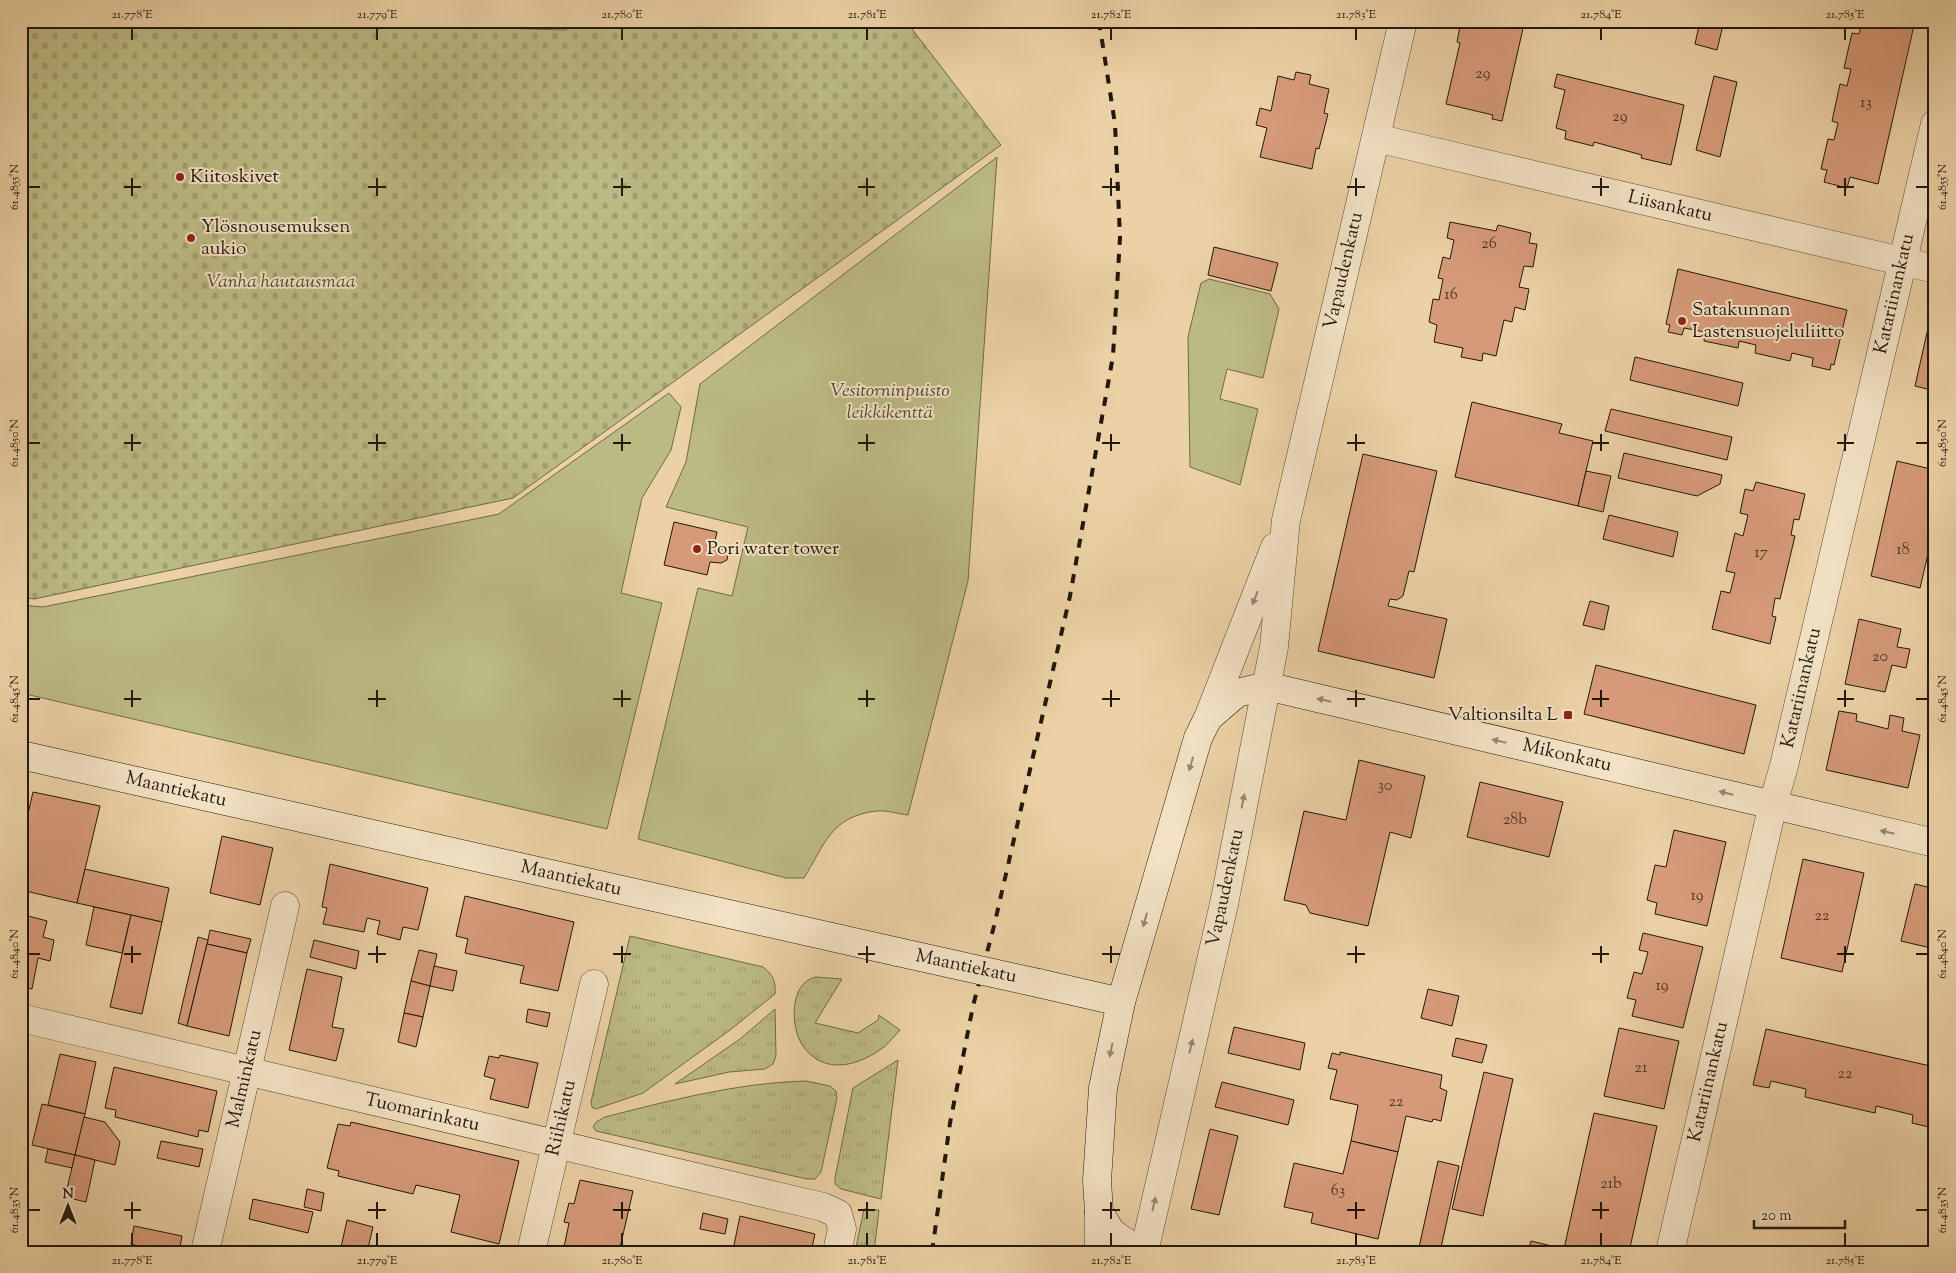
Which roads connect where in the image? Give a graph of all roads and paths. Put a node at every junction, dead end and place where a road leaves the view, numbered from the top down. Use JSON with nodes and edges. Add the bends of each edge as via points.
{"nodes":[{"id":1,"x":1403,"y":21,"type":"edge"},
{"id":2,"x":1935,"y":124,"type":"edge"},
{"id":3,"x":1376,"y":138,"type":"junction"},
{"id":4,"x":1902,"y":262,"type":"junction"},
{"id":5,"x":1935,"y":269,"type":"edge"},
{"id":6,"x":1286,"y":520,"type":"junction"},
{"id":7,"x":1266,"y":686,"type":"junction"},
{"id":8,"x":1208,"y":718,"type":"junction"},
{"id":9,"x":21,"y":755,"type":"edge"},
{"id":10,"x":1773,"y":804,"type":"junction"},
{"id":11,"x":1935,"y":843,"type":"edge"},
{"id":12,"x":285,"y":906,"type":"dead end"},
{"id":13,"x":594,"y":984,"type":"dead end"},
{"id":14,"x":1121,"y":1002,"type":"junction"},
{"id":15,"x":21,"y":1018,"type":"edge"},
{"id":16,"x":247,"y":1072,"type":"junction"},
{"id":17,"x":556,"y":1144,"type":"junction"},
{"id":18,"x":1100,"y":1212,"type":"junction"},
{"id":19,"x":205,"y":1252,"type":"edge"},
{"id":20,"x":531,"y":1252,"type":"edge"},
{"id":21,"x":837,"y":1252,"type":"edge"},
{"id":22,"x":1099,"y":1252,"type":"edge"},
{"id":23,"x":1144,"y":1252,"type":"edge"},
{"id":24,"x":1670,"y":1252,"type":"edge"}],
"edges":[{"from":1,"to":3,"type":"street","name":"Vapaudenkatu"},
{"from":2,"to":4,"type":"street","name":"Katariinankatu"},
{"from":3,"to":4,"type":"street","name":"Liisankatu"},
{"from":3,"to":6,"type":"street","name":"Vapaudenkatu"},
{"from":4,"to":5,"type":"street","name":"Liisankatu"},
{"from":4,"to":10,"type":"street","name":"Katariinankatu"},
{"from":6,"to":7,"type":"street","name":"Vapaudenkatu","via":[[1274,647]]},
{"from":6,"to":8,"type":"street","name":"Vapaudenkatu","one_way":true},
{"from":7,"to":8,"type":"street","name":"Mikonkatu","via":[[1238,693]]},
{"from":10,"to":7,"type":"street","name":"Mikonkatu","one_way":true},
{"from":23,"to":7,"type":"street","name":"Vapaudenkatu","one_way":true,"via":[[1224,904]]},
{"from":8,"to":14,"type":"street","name":"Vapaudenkatu","one_way":true,"via":[[1198,738]]},
{"from":9,"to":14,"type":"street","name":"Maantiekatu","bridge":true},
{"from":11,"to":10,"type":"street","name":"Mikonkatu","one_way":true},
{"from":10,"to":24,"type":"street","name":"Katariinankatu"},
{"from":12,"to":16,"type":"street","name":"Malminkatu"},
{"from":13,"to":17,"type":"street","name":"Riihikatu"},
{"from":14,"to":18,"type":"street","name":"Vapaudenkatu","one_way":true,"via":[[1103,1088],[1097,1181]]},
{"from":15,"to":16,"type":"street","name":"Tuomarinkatu"},
{"from":16,"to":17,"type":"street","name":"Tuomarinkatu"},
{"from":16,"to":19,"type":"street","name":"Malminkatu"},
{"from":17,"to":20,"type":"street","name":"Riihikatu"},
{"from":17,"to":21,"type":"street","name":"Tuomarinkatu","via":[[823,1207],[838,1214],[842,1229]]},
{"from":18,"to":22,"type":"street","name":"Vapaudenkatu"},
{"from":18,"to":23,"type":"street","via":[[1111,1232]]}]}
